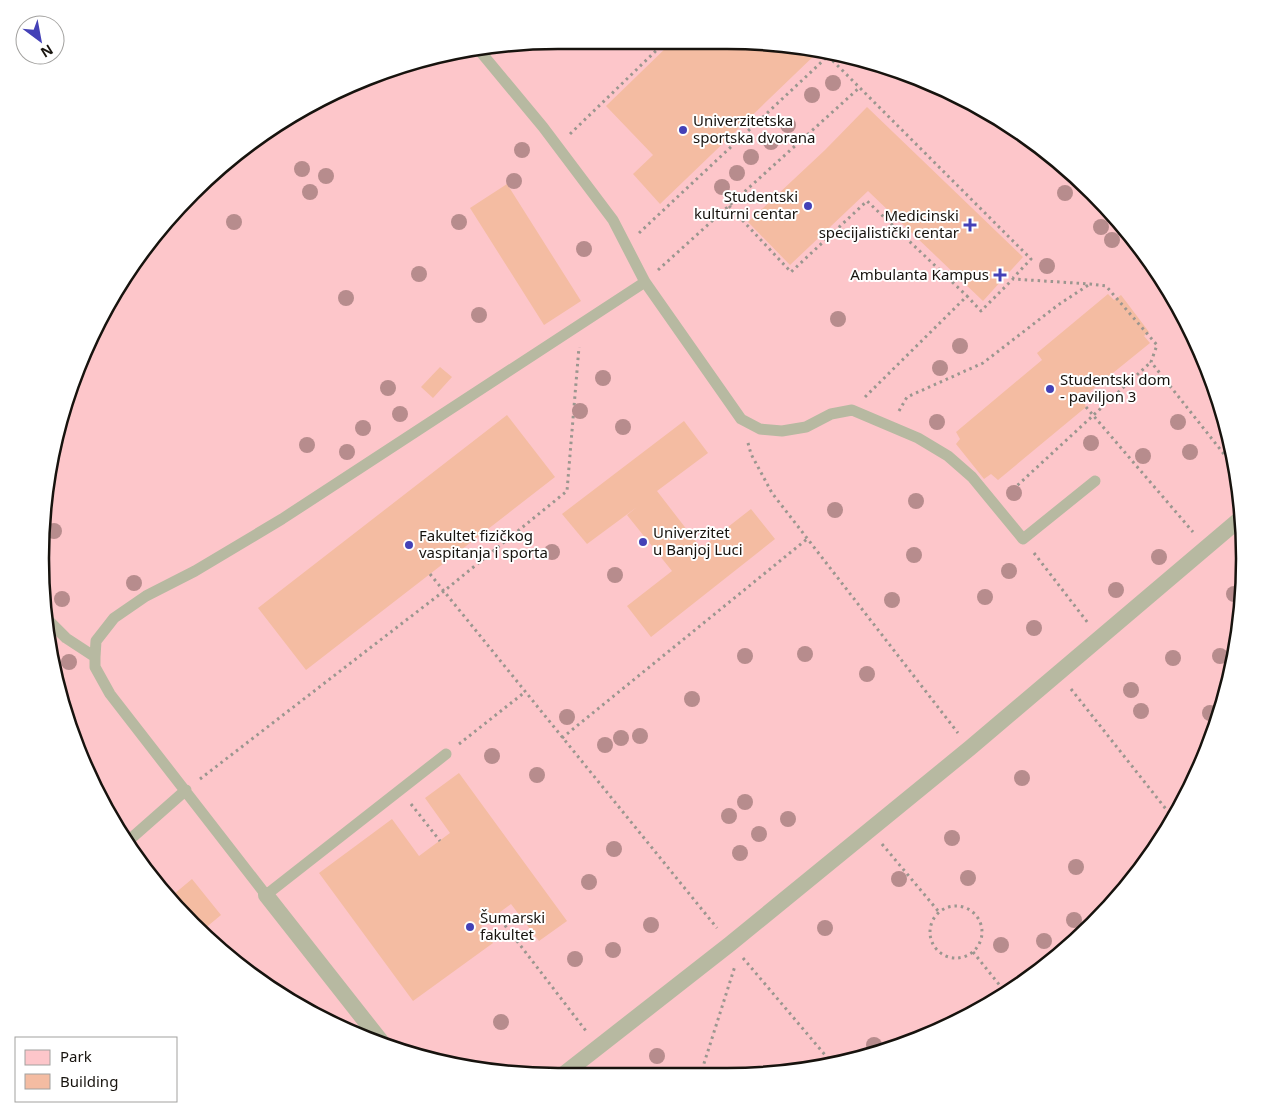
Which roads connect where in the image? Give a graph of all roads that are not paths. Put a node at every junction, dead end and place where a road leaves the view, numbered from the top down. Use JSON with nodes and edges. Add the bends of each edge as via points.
{"nodes":[{"id":1,"x":483,"y":55,"type":"edge"},
{"id":2,"x":645,"y":282,"type":"junction"},
{"id":3,"x":1095,"y":481,"type":"dead end"},
{"id":4,"x":1235,"y":524,"type":"edge"},
{"id":5,"x":53,"y":625,"type":"edge"},
{"id":6,"x":95,"y":658,"type":"junction"},
{"id":7,"x":446,"y":754,"type":"road end"},
{"id":8,"x":186,"y":790,"type":"junction"},
{"id":9,"x":132,"y":837,"type":"edge"},
{"id":10,"x":266,"y":895,"type":"junction"},
{"id":11,"x":375,"y":1033,"type":"edge"},
{"id":12,"x":572,"y":1068,"type":"edge"}],
"edges":[{"from":1,"to":2,"type":"lane","via":[[543,127],[613,220]]},
{"from":2,"to":3,"type":"lane","via":[[741,419],[760,429],[782,431],[806,427],[831,414],[852,410],[918,438],[948,456],[972,477],[1023,539]]},
{"from":2,"to":6,"type":"lane","via":[[282,519],[195,572],[146,596],[114,618],[96,641]]},
{"from":4,"to":12,"type":"street","via":[[870,830],[735,949]]},
{"from":5,"to":6,"type":"lane"},
{"from":6,"to":8,"type":"lane","via":[[95,667],[110,694]]},
{"from":7,"to":10,"type":"lane"},
{"from":8,"to":9,"type":"lane"},
{"from":8,"to":10,"type":"lane"},
{"from":10,"to":11,"type":"street"}]}
